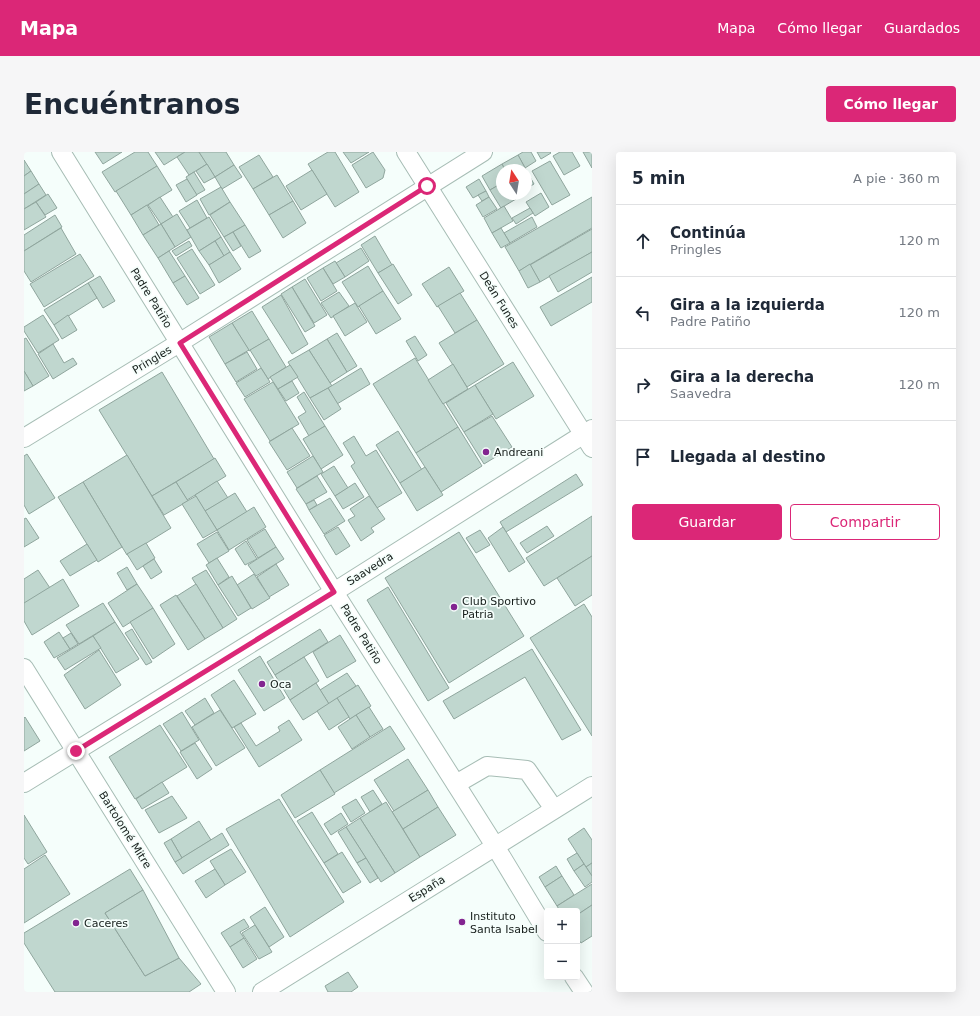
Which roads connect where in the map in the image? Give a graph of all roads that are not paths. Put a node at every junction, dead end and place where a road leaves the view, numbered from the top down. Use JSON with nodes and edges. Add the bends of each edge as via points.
{"nodes":[{"id":1,"x":61,"y":152,"type":"edge"},
{"id":2,"x":406,"y":152,"type":"edge"},
{"id":3,"x":483,"y":152,"type":"edge"},
{"id":4,"x":427,"y":186,"type":"junction"},
{"id":5,"x":180,"y":343,"type":"junction"},
{"id":6,"x":589,"y":437,"type":"edge"},
{"id":7,"x":24,"y":438,"type":"edge"},
{"id":8,"x":334,"y":592,"type":"junction"},
{"id":9,"x":24,"y":668,"type":"edge"},
{"id":10,"x":76,"y":751,"type":"junction"},
{"id":11,"x":24,"y":783,"type":"edge"},
{"id":12,"x":456,"y":784,"type":"junction"},
{"id":13,"x":592,"y":786,"type":"edge"},
{"id":14,"x":554,"y":809,"type":"junction"},
{"id":15,"x":495,"y":846,"type":"junction"},
{"id":16,"x":544,"y":927,"type":"edge"},
{"id":17,"x":576,"y":980,"type":"edge"},
{"id":18,"x":226,"y":992,"type":"edge"},
{"id":19,"x":262,"y":992,"type":"edge"},
{"id":20,"x":584,"y":992,"type":"edge"}],
"edges":[{"from":1,"to":5,"type":"street","name":"Padre Patiño"},
{"from":2,"to":4,"type":"street","name":"Deán Funes"},
{"from":3,"to":4,"type":"street","name":"Pringles"},
{"from":4,"to":5,"type":"street","name":"Pringles"},
{"from":4,"to":6,"type":"street","name":"Deán Funes"},
{"from":5,"to":7,"type":"street","name":"Pringles"},
{"from":5,"to":8,"type":"street","name":"Padre Patiño"},
{"from":6,"to":8,"type":"street","name":"Saavedra"},
{"from":8,"to":10,"type":"street","name":"Saavedra"},
{"from":8,"to":12,"type":"street","name":"Padre Patiño"},
{"from":9,"to":10,"type":"street","name":"Bartolomé Mitre"},
{"from":10,"to":11,"type":"street","name":"Saavedra"},
{"from":10,"to":18,"type":"street","name":"Bartolomé Mitre"},
{"from":12,"to":14,"type":"street","via":[[487,766],[527,770]]},
{"from":12,"to":15,"type":"street","name":"Padre Patiño"},
{"from":13,"to":14,"type":"street","name":"España"},
{"from":14,"to":15,"type":"street","name":"España"},
{"from":15,"to":16,"type":"street","name":"Padre Patiño"},
{"from":15,"to":19,"type":"street","name":"España"},
{"from":17,"to":20,"type":"street"}]}
